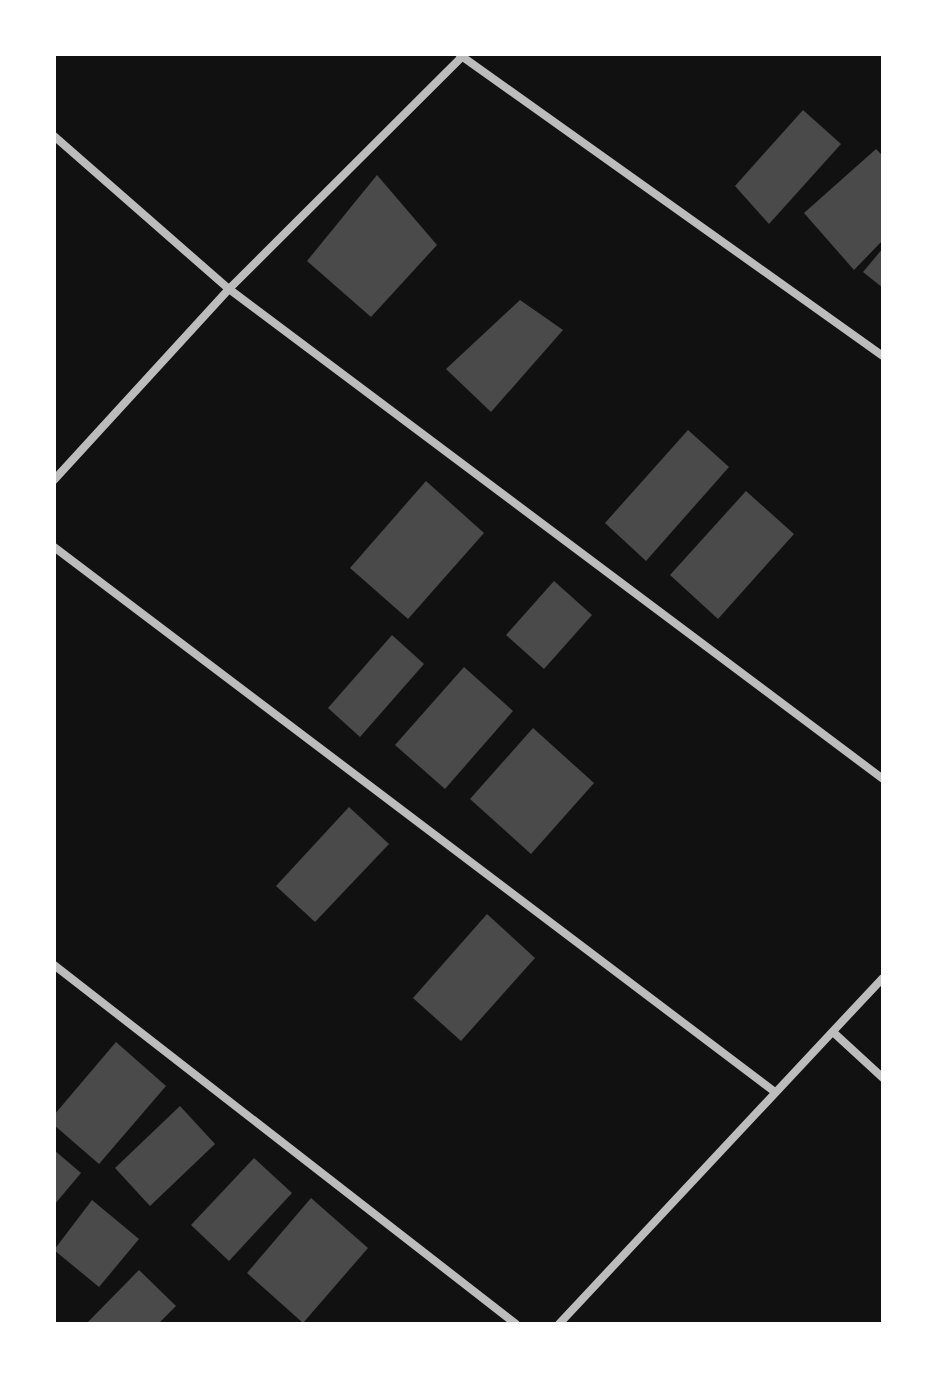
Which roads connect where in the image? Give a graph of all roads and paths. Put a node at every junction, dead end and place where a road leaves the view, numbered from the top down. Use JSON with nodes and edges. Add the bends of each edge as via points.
{"nodes":[{"id":1,"x":462,"y":55,"type":"edge"},
{"id":2,"x":54,"y":136,"type":"edge"},
{"id":3,"x":229,"y":289,"type":"junction"},
{"id":4,"x":883,"y":356,"type":"edge"},
{"id":5,"x":54,"y":480,"type":"edge"},
{"id":6,"x":54,"y":547,"type":"edge"},
{"id":7,"x":883,"y":779,"type":"edge"},
{"id":8,"x":54,"y":965,"type":"edge"},
{"id":9,"x":883,"y":978,"type":"edge"},
{"id":10,"x":833,"y":1032,"type":"junction"},
{"id":11,"x":883,"y":1078,"type":"edge"},
{"id":12,"x":775,"y":1092,"type":"junction"},
{"id":13,"x":516,"y":1324,"type":"edge"},
{"id":14,"x":559,"y":1324,"type":"edge"}],
"edges":[{"from":1,"to":3,"type":"street"},
{"from":1,"to":4,"type":"street"},
{"from":2,"to":3,"type":"street"},
{"from":3,"to":5,"type":"street"},
{"from":3,"to":7,"type":"street"},
{"from":6,"to":12,"type":"street"},
{"from":8,"to":13,"type":"street"},
{"from":9,"to":10,"type":"street"},
{"from":10,"to":11,"type":"street"},
{"from":10,"to":12,"type":"street"},
{"from":12,"to":14,"type":"street"}]}
